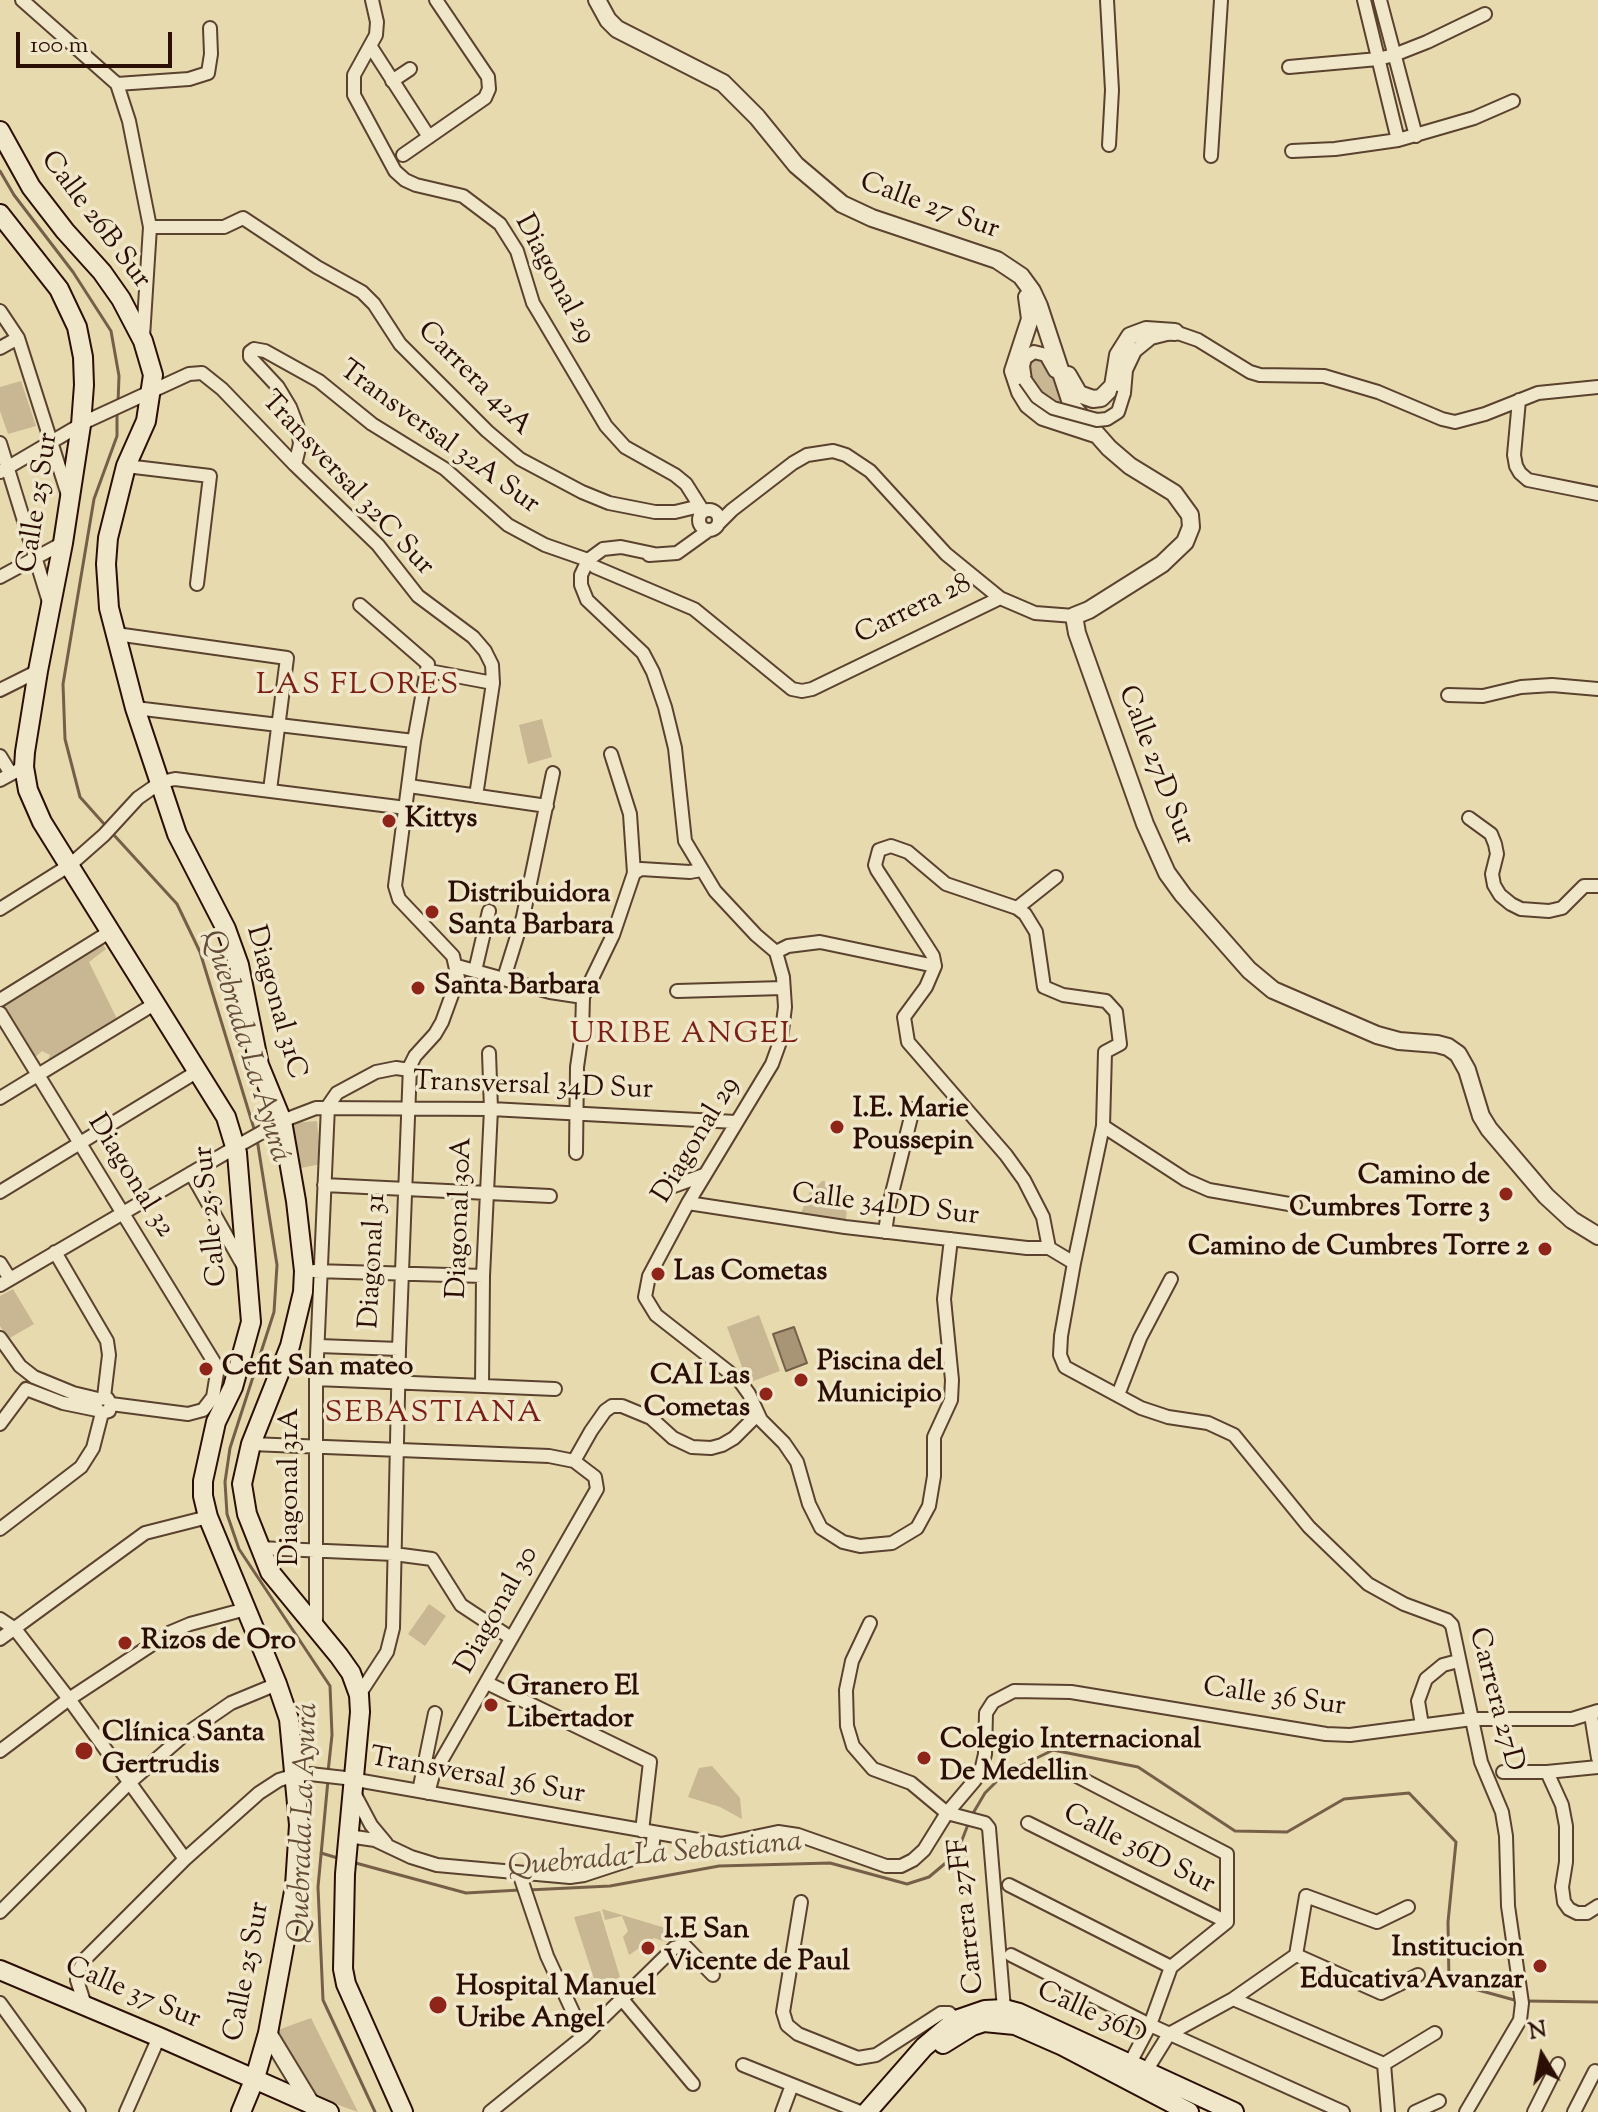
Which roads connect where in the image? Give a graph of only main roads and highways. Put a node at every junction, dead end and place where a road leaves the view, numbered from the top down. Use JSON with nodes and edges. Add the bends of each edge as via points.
{"nodes":[{"id":1,"x":0,"y":131,"type":"edge"},
{"id":2,"x":0,"y":214,"type":"edge"},
{"id":3,"x":148,"y":392,"type":"joint"},
{"id":4,"x":8,"y":773,"type":"edge"},
{"id":5,"x":0,"y":1970,"type":"edge"},
{"id":6,"x":255,"y":2078,"type":"junction"},
{"id":7,"x":900,"y":2084,"type":"junction"},
{"id":8,"x":306,"y":2106,"type":"edge"},
{"id":9,"x":241,"y":2112,"type":"edge"},
{"id":10,"x":329,"y":2112,"type":"edge"},
{"id":11,"x":403,"y":2112,"type":"edge"},
{"id":12,"x":867,"y":2112,"type":"edge"},
{"id":13,"x":882,"y":2112,"type":"edge"},
{"id":14,"x":1189,"y":2112,"type":"edge"},
{"id":15,"x":1234,"y":2112,"type":"edge"}],
"edges":[{"from":1,"to":3,"type":"main road","name":"Calle 26B Sur","via":[[31,187],[121,299],[153,375]]},
{"from":2,"to":4,"type":"main road","name":"Calle 25 Sur","via":[[59,289],[77,327],[86,422],[38,671]]},
{"from":3,"to":11,"type":"main road","name":"Diagonal 31C","via":[[146,421],[126,466],[108,538],[109,608],[177,834],[239,965],[259,1065],[313,1271],[251,1444],[242,1484],[259,1548],[281,1588],[339,1656],[359,1695],[347,1844],[346,1984]]},
{"from":4,"to":6,"type":"main road","name":"Calle 25 Sur","via":[[243,1143],[251,1322],[233,1387],[216,1422],[203,1496],[277,1684],[303,1774],[298,1856],[268,2033]]},
{"from":5,"to":6,"type":"main road","name":"Calle 37 Sur"},
{"from":6,"to":8,"type":"main road","name":"Calle 37 Sur"},
{"from":6,"to":9,"type":"main road","name":"Calle 25 Sur"},
{"from":7,"to":12,"type":"main road"},
{"from":7,"to":13,"type":"main road"},
{"from":7,"to":14,"type":"main road","name":"Calle 36D","via":[[937,2047],[972,2026],[999,2022],[1063,2046]]},
{"from":7,"to":15,"type":"main road","name":"Calle 36D","via":[[924,2047],[956,2020],[1004,2009]]},
{"from":8,"to":10,"type":"main road","name":"Calle 37 Sur"}]}
